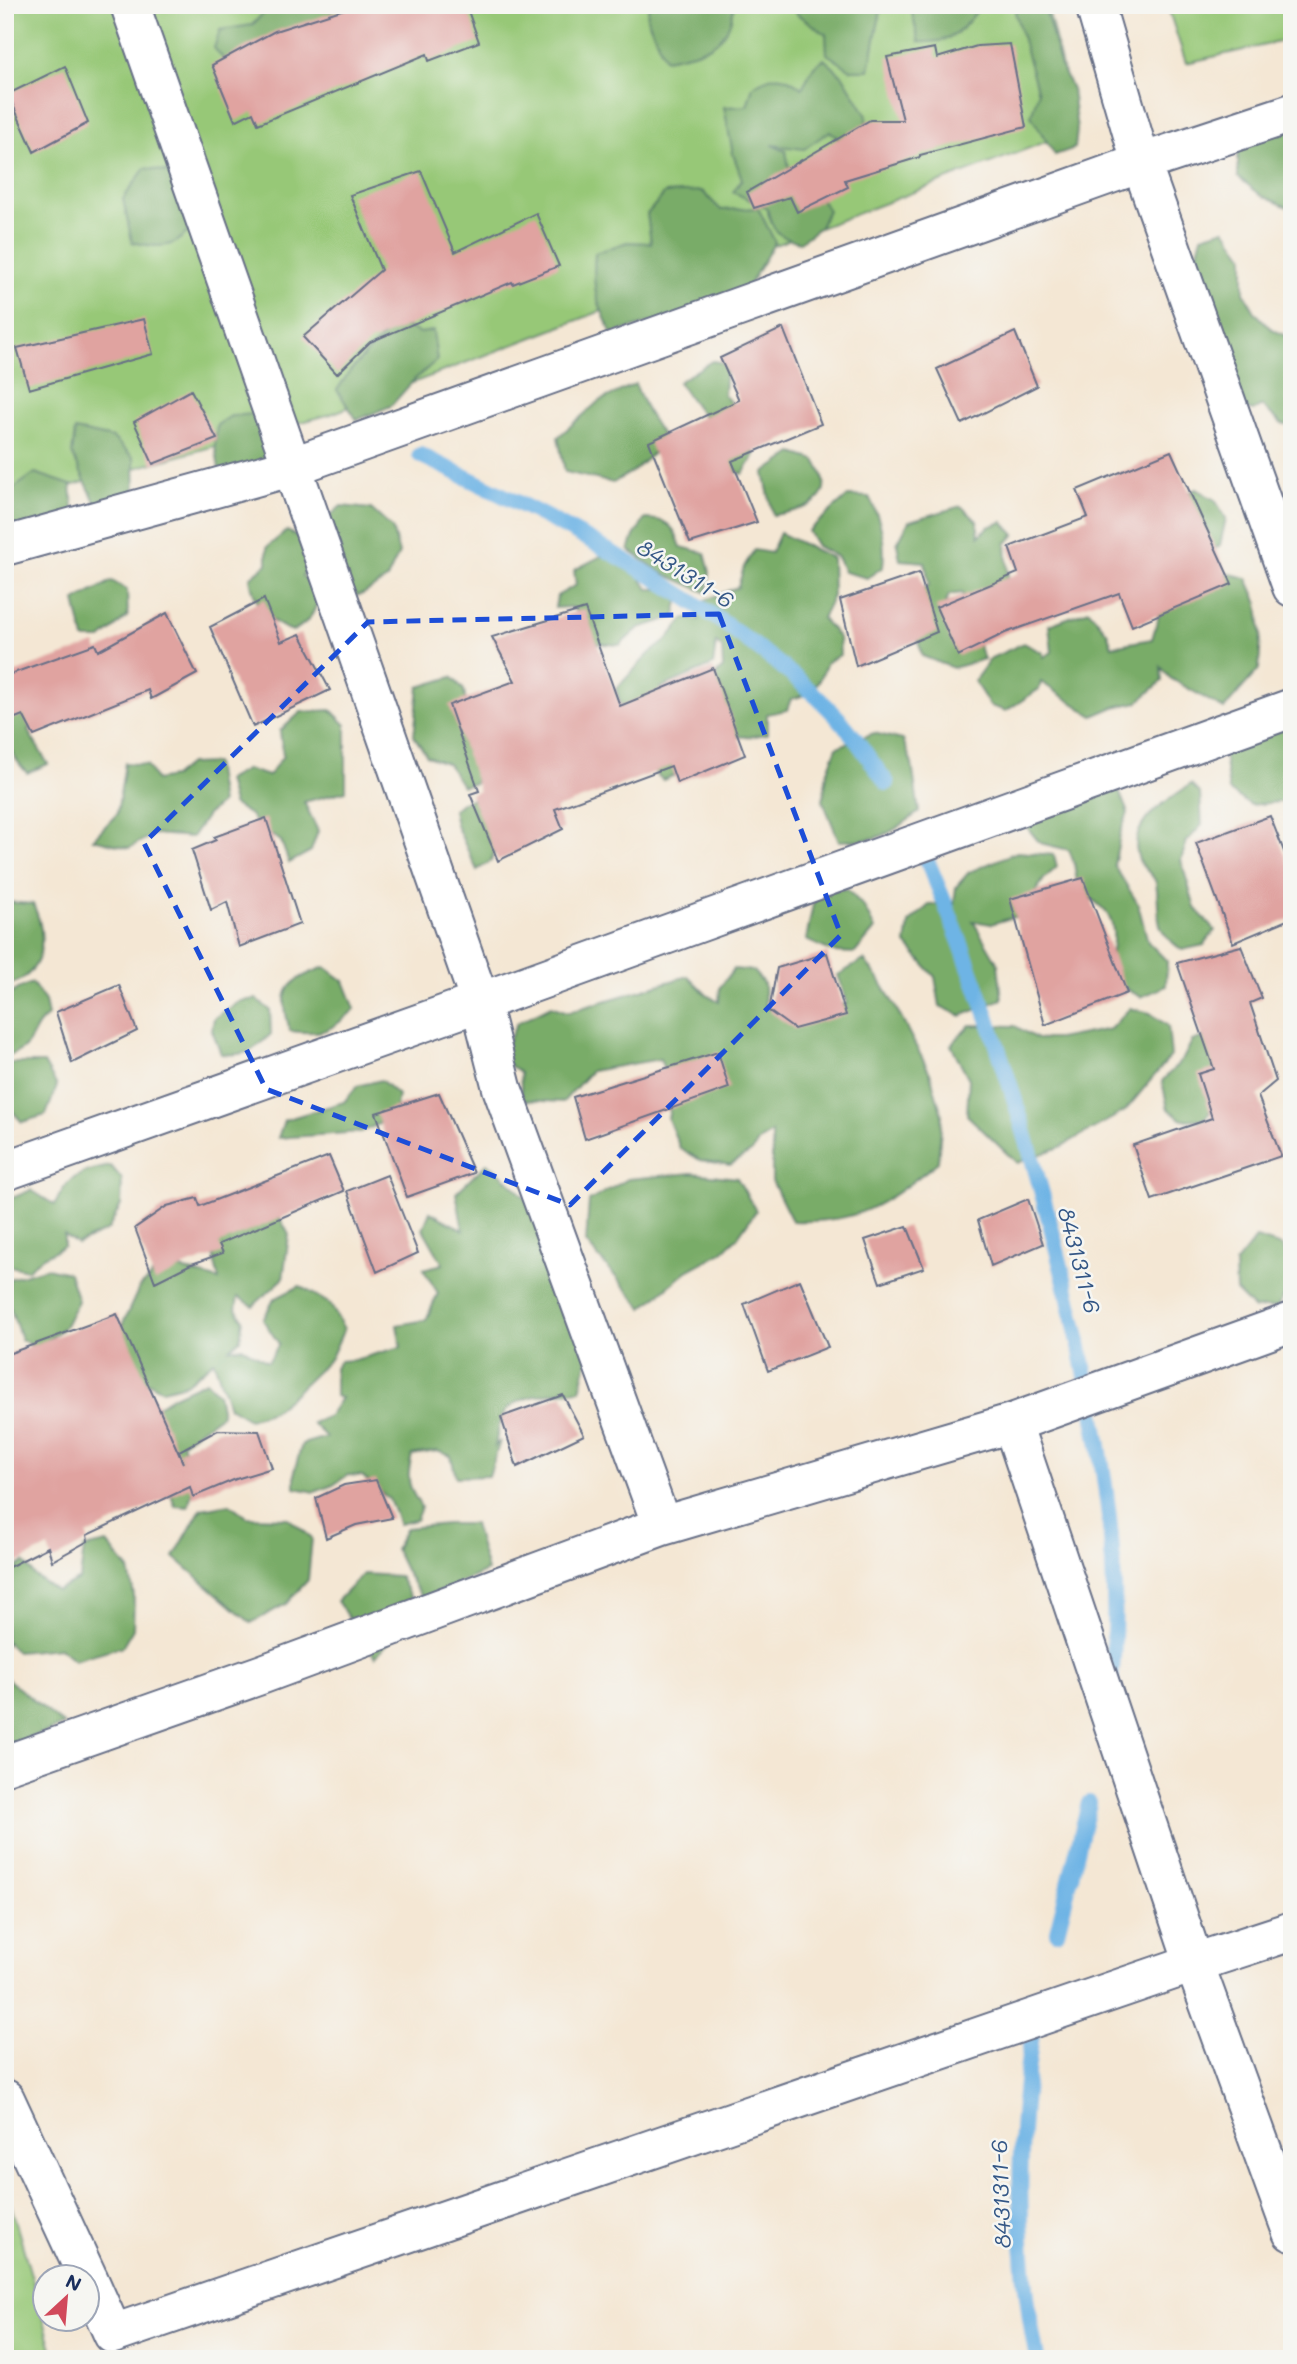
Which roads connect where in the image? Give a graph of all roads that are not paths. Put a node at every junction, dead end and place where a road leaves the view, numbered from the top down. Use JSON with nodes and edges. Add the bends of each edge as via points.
{"nodes":[{"id":1,"x":130,"y":5,"type":"edge"},
{"id":2,"x":1095,"y":5,"type":"edge"},
{"id":3,"x":1292,"y":113,"type":"edge"},
{"id":4,"x":1141,"y":163,"type":"junction"},
{"id":5,"x":291,"y":467,"type":"junction"},
{"id":6,"x":5,"y":546,"type":"edge"},
{"id":7,"x":1292,"y":587,"type":"edge"},
{"id":8,"x":1292,"y":708,"type":"edge"},
{"id":9,"x":480,"y":1002,"type":"junction"},
{"id":10,"x":5,"y":1171,"type":"edge"},
{"id":11,"x":1292,"y":1322,"type":"edge"},
{"id":12,"x":1012,"y":1423,"type":"junction"},
{"id":13,"x":662,"y":1526,"type":"junction"},
{"id":14,"x":5,"y":1765,"type":"edge"},
{"id":15,"x":1292,"y":1931,"type":"edge"},
{"id":16,"x":1194,"y":1963,"type":"junction"},
{"id":17,"x":5,"y":2099,"type":"edge"},
{"id":18,"x":1292,"y":2232,"type":"edge"},
{"id":19,"x":80,"y":2262,"type":"edge"},
{"id":20,"x":102,"y":2310,"type":"edge"}],
"edges":[{"from":1,"to":5,"type":"street"},
{"from":2,"to":4,"type":"street"},
{"from":3,"to":4,"type":"street"},
{"from":4,"to":5,"type":"street"},
{"from":4,"to":7,"type":"street"},
{"from":5,"to":6,"type":"street"},
{"from":5,"to":9,"type":"street"},
{"from":8,"to":9,"type":"street"},
{"from":9,"to":10,"type":"street"},
{"from":9,"to":13,"type":"street","via":[[502,1088]]},
{"from":11,"to":12,"type":"street"},
{"from":12,"to":13,"type":"street"},
{"from":12,"to":16,"type":"street"},
{"from":13,"to":14,"type":"street"},
{"from":15,"to":16,"type":"street"},
{"from":16,"to":18,"type":"street"},
{"from":16,"to":20,"type":"street","via":[[113,2334]]},
{"from":17,"to":19,"type":"street"}]}
